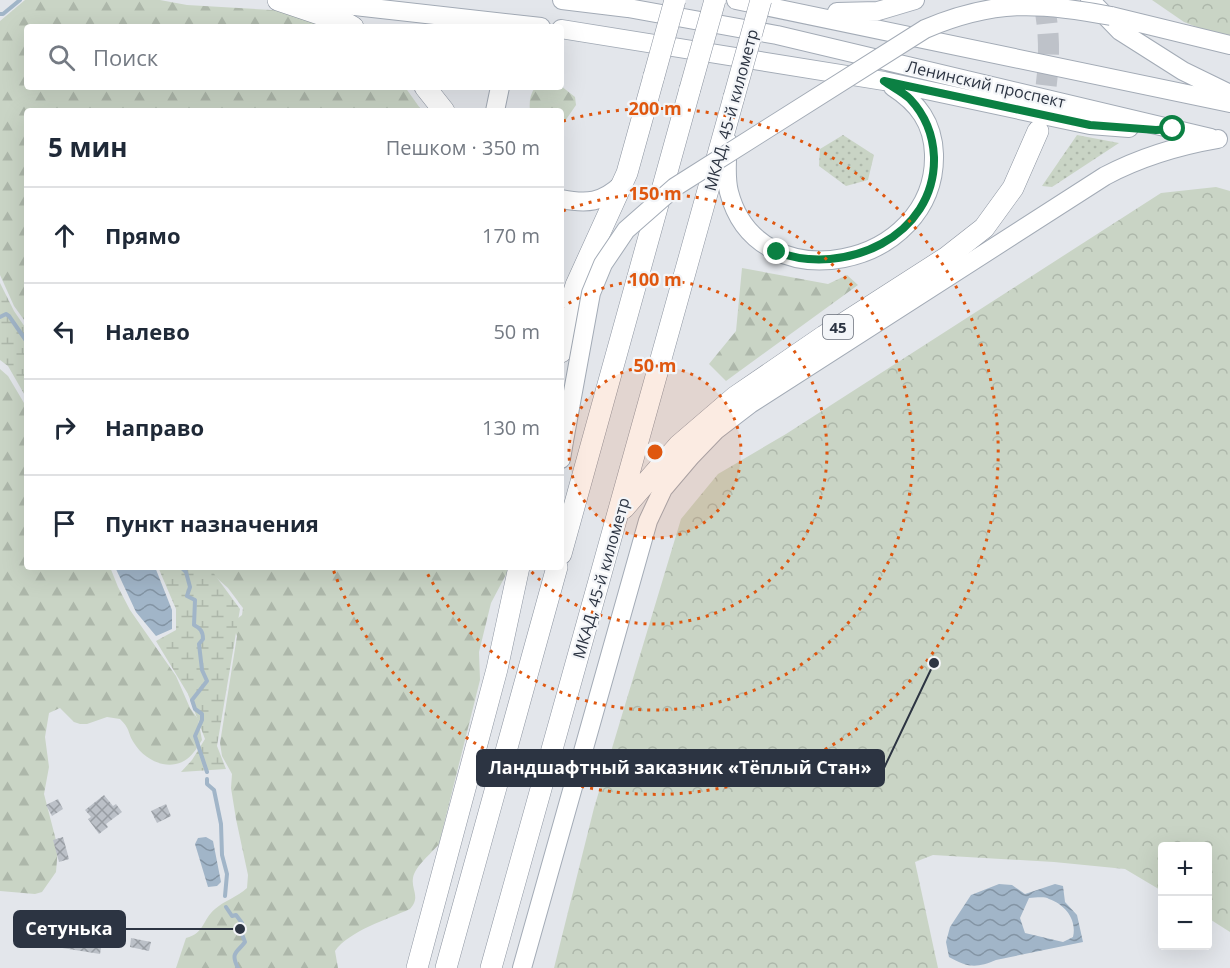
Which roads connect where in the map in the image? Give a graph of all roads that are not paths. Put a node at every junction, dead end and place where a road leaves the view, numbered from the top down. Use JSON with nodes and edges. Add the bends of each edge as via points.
{"nodes":[{"id":1,"x":278,"y":0,"type":"edge"},
{"id":2,"x":301,"y":0,"type":"edge"},
{"id":3,"x":562,"y":0,"type":"edge"},
{"id":4,"x":675,"y":0,"type":"edge"},
{"id":5,"x":715,"y":0,"type":"edge"},
{"id":6,"x":736,"y":0,"type":"edge"},
{"id":7,"x":761,"y":0,"type":"edge"},
{"id":8,"x":915,"y":0,"type":"edge"},
{"id":9,"x":1090,"y":0,"type":"edge"},
{"id":10,"x":805,"y":13,"type":"junction"},
{"id":11,"x":346,"y":24,"type":"edge"},
{"id":12,"x":514,"y":24,"type":"edge"},
{"id":13,"x":566,"y":32,"type":"edge"},
{"id":14,"x":1230,"y":45,"type":"edge"},
{"id":15,"x":884,"y":81,"type":"junction"},
{"id":16,"x":427,"y":90,"type":"edge"},
{"id":17,"x":499,"y":90,"type":"edge"},
{"id":18,"x":1230,"y":94,"type":"edge"},
{"id":19,"x":734,"y":99,"type":"junction"},
{"id":20,"x":1230,"y":103,"type":"edge"},
{"id":21,"x":442,"y":108,"type":"edge"},
{"id":22,"x":496,"y":108,"type":"edge"},
{"id":23,"x":1173,"y":129,"type":"junction"},
{"id":24,"x":1038,"y":131,"type":"tunnel mouth"},
{"id":25,"x":1224,"y":140,"type":"edge"},
{"id":26,"x":622,"y":184,"type":"junction"},
{"id":27,"x":564,"y":200,"type":"edge"},
{"id":28,"x":564,"y":333,"type":"edge"},
{"id":29,"x":564,"y":444,"type":"edge"},
{"id":30,"x":620,"y":513,"type":"junction"},
{"id":31,"x":564,"y":543,"type":"edge"},
{"id":32,"x":518,"y":570,"type":"edge"},
{"id":33,"x":545,"y":570,"type":"edge"},
{"id":34,"x":556,"y":570,"type":"edge"},
{"id":35,"x":543,"y":621,"type":"junction"},
{"id":36,"x":417,"y":968,"type":"edge"},
{"id":37,"x":446,"y":968,"type":"edge"},
{"id":38,"x":491,"y":968,"type":"edge"},
{"id":39,"x":522,"y":968,"type":"edge"}],
"edges":[{"from":1,"to":11,"type":"highway"},
{"from":2,"to":12,"type":"main road"},
{"from":3,"to":23,"type":"main road","name":"Ленинский проспект","via":[[777,35]]},
{"from":4,"to":26,"type":"highway","bridge":true},
{"from":5,"to":31,"type":"highway","bridge":true},
{"from":6,"to":10,"type":"main road"},
{"from":7,"to":19,"type":"highway","name":"МКАД, 45-й километр","bridge":true},
{"from":8,"to":10,"type":"main road","via":[[878,11]]},
{"from":9,"to":18,"type":"main road","via":[[1120,31],[1183,71]]},
{"from":10,"to":20,"type":"main road","name":"Ленинский проспект"},
{"from":13,"to":15,"type":"main road"},
{"from":14,"to":29,"type":"main road","bridge":true,"via":[[1111,16],[1026,4],[952,16],[925,29],[675,187],[626,230],[603,264],[591,293]]},
{"from":15,"to":19,"type":"main road","via":[[909,97],[926,119],[934,168],[930,189],[908,225],[891,239],[851,257],[792,258],[759,240],[746,226],[735,209],[726,169]]},
{"from":15,"to":23,"type":"main road","via":[[1090,125]]},
{"from":16,"to":21,"type":"highway"},
{"from":17,"to":22,"type":"main road"},
{"from":19,"to":30,"type":"highway","name":"МКАД, 45-й километр"},
{"from":23,"to":25,"type":"main road","name":"Ленинский проспект"},
{"from":24,"to":30,"type":"highway","number":"45","via":[[1013,188],[984,228],[947,257],[735,398],[679,445]]},
{"from":25,"to":39,"type":"main road","via":[[1157,153],[1105,176],[750,404],[716,430],[670,480],[648,521]]},
{"from":26,"to":27,"type":"main road","via":[[598,200]]},
{"from":26,"to":28,"type":"highway","via":[[576,285]]},
{"from":30,"to":38,"type":"highway","name":"МКАД, 45-й километр"},
{"from":32,"to":36,"type":"highway","via":[[497,669]]},
{"from":33,"to":35,"type":"main road"},
{"from":34,"to":35,"type":"highway"},
{"from":35,"to":37,"type":"highway"}]}
